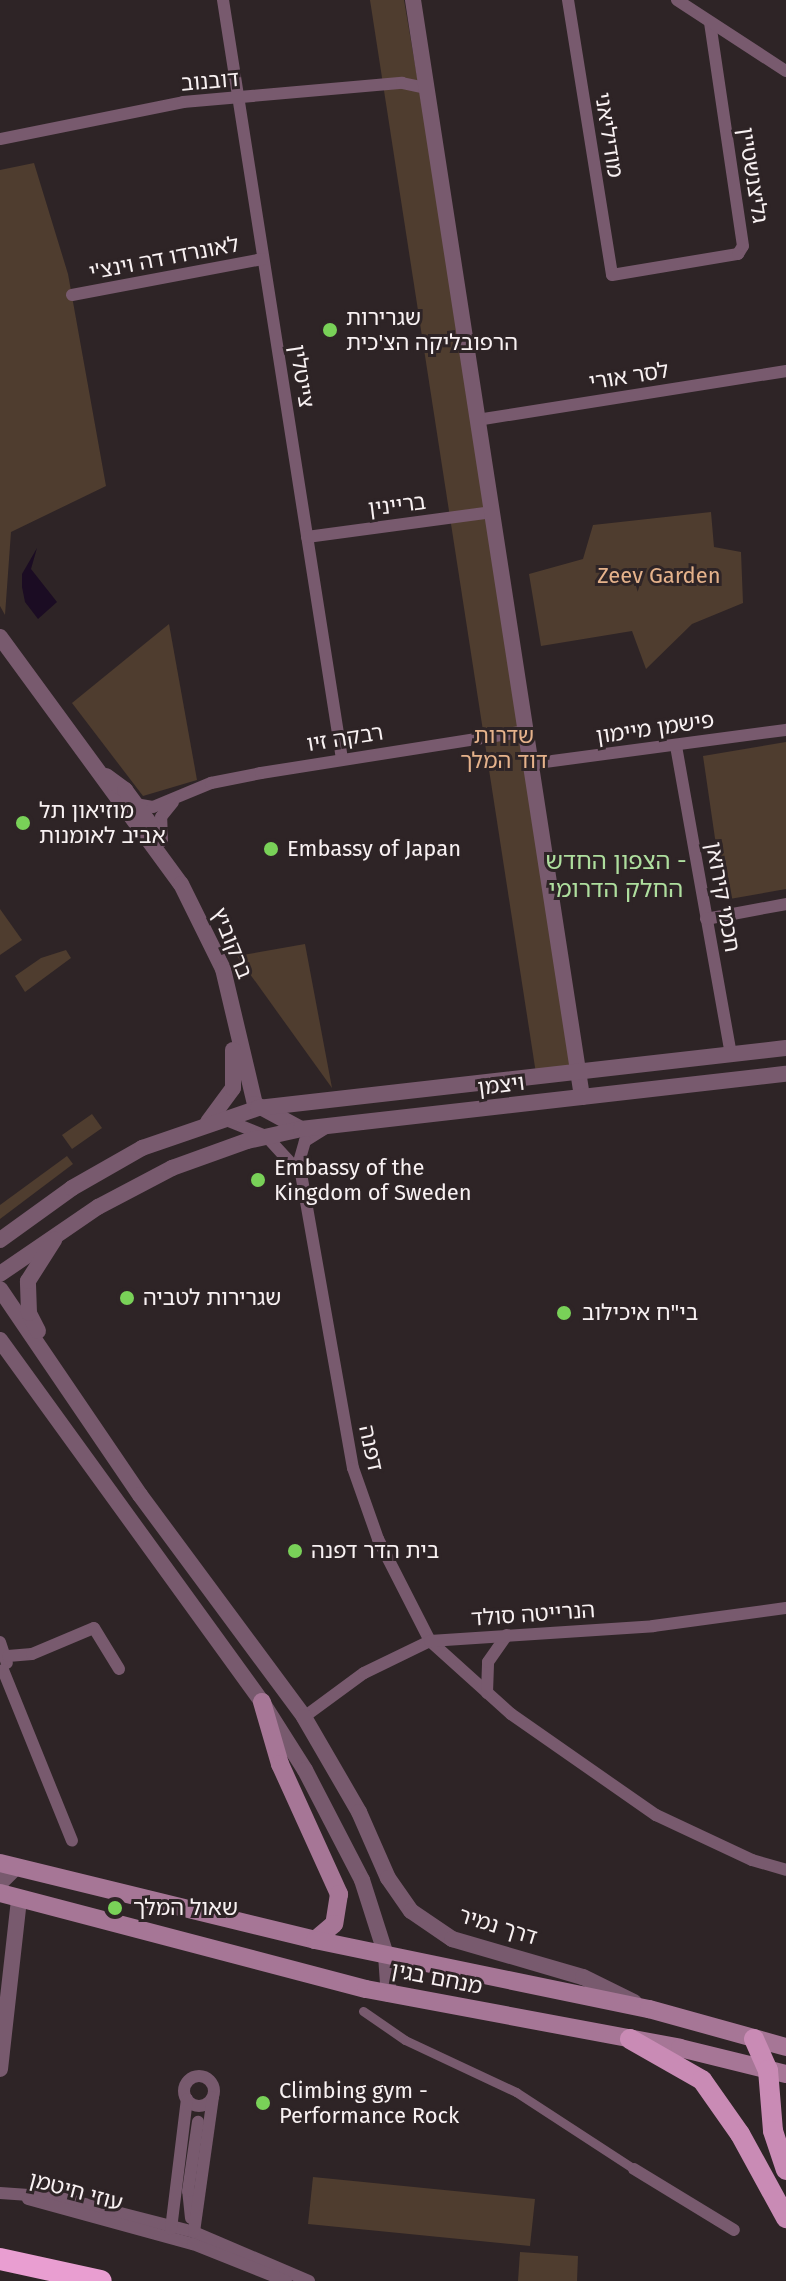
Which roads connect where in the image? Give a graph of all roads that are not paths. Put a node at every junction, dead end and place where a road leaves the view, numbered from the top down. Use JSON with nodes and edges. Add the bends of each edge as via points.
{"nodes":[{"id":1,"x":223,"y":0,"type":"edge"},
{"id":2,"x":413,"y":0,"type":"edge"},
{"id":3,"x":568,"y":0,"type":"edge"},
{"id":4,"x":677,"y":0,"type":"edge"},
{"id":5,"x":710,"y":22,"type":"junction"},
{"id":6,"x":786,"y":71,"type":"edge"},
{"id":7,"x":426,"y":88,"type":"junction"},
{"id":8,"x":238,"y":98,"type":"junction"},
{"id":9,"x":0,"y":139,"type":"edge"},
{"id":10,"x":263,"y":259,"type":"junction"},
{"id":11,"x":612,"y":275,"type":"joint"},
{"id":12,"x":72,"y":295,"type":"dead end"},
{"id":13,"x":786,"y":371,"type":"edge"},
{"id":14,"x":477,"y":420,"type":"junction"},
{"id":15,"x":492,"y":512,"type":"junction"},
{"id":16,"x":307,"y":537,"type":"junction"},
{"id":17,"x":0,"y":637,"type":"edge"},
{"id":18,"x":786,"y":730,"type":"edge"},
{"id":19,"x":525,"y":731,"type":"junction"},
{"id":20,"x":676,"y":746,"type":"junction"},
{"id":21,"x":342,"y":759,"type":"junction"},
{"id":22,"x":530,"y":764,"type":"junction"},
{"id":23,"x":175,"y":800,"type":"junction"},
{"id":24,"x":142,"y":812,"type":"junction"},
{"id":25,"x":786,"y":904,"type":"edge"},
{"id":26,"x":706,"y":919,"type":"junction"},
{"id":27,"x":224,"y":973,"type":"junction"},
{"id":28,"x":786,"y":1048,"type":"edge"},
{"id":29,"x":731,"y":1055,"type":"junction"},
{"id":30,"x":786,"y":1074,"type":"edge"},
{"id":31,"x":578,"y":1075,"type":"junction"},
{"id":32,"x":582,"y":1097,"type":"junction"},
{"id":33,"x":258,"y":1108,"type":"junction"},
{"id":34,"x":213,"y":1122,"type":"junction"},
{"id":35,"x":250,"y":1127,"type":"junction"},
{"id":36,"x":329,"y":1127,"type":"junction"},
{"id":37,"x":301,"y":1129,"type":"junction"},
{"id":38,"x":266,"y":1136,"type":"junction"},
{"id":39,"x":222,"y":1150,"type":"junction"},
{"id":40,"x":300,"y":1175,"type":"junction"},
{"id":41,"x":61,"y":1231,"type":"junction"},
{"id":42,"x":0,"y":1240,"type":"edge"},
{"id":43,"x":0,"y":1274,"type":"edge"},
{"id":44,"x":0,"y":1289,"type":"edge"},
{"id":45,"x":0,"y":1340,"type":"edge"},
{"id":46,"x":59,"y":1376,"type":"junction"},
{"id":47,"x":786,"y":1608,"type":"edge"},
{"id":48,"x":507,"y":1635,"type":"junction"},
{"id":49,"x":430,"y":1641,"type":"junction"},
{"id":50,"x":0,"y":1642,"type":"edge"},
{"id":51,"x":8,"y":1656,"type":"junction"},
{"id":52,"x":119,"y":1669,"type":"dead end"},
{"id":53,"x":2,"y":1671,"type":"edge"},
{"id":54,"x":487,"y":1693,"type":"junction"},
{"id":55,"x":262,"y":1702,"type":"junction"},
{"id":56,"x":304,"y":1717,"type":"junction"},
{"id":57,"x":72,"y":1841,"type":"dead end"},
{"id":58,"x":8,"y":1865,"type":"edge"},
{"id":59,"x":786,"y":1870,"type":"edge"},
{"id":60,"x":0,"y":1883,"type":"edge"},
{"id":61,"x":0,"y":1893,"type":"edge"},
{"id":62,"x":19,"y":1899,"type":"junction"},
{"id":63,"x":315,"y":1940,"type":"junction"},
{"id":64,"x":386,"y":1955,"type":"junction"},
{"id":65,"x":389,"y":1994,"type":"junction"},
{"id":66,"x":649,"y":2009,"type":"junction"},
{"id":67,"x":363,"y":2011,"type":"dead end"},
{"id":68,"x":630,"y":2039,"type":"junction"},
{"id":69,"x":754,"y":2039,"type":"junction"},
{"id":70,"x":786,"y":2047,"type":"edge"},
{"id":71,"x":0,"y":2069,"type":"edge"},
{"id":72,"x":777,"y":2072,"type":"edge"},
{"id":73,"x":213,"y":2097,"type":"junction"},
{"id":74,"x":187,"y":2099,"type":"junction"},
{"id":75,"x":198,"y":2122,"type":"dead end"},
{"id":76,"x":634,"y":2169,"type":"joint"},
{"id":77,"x":786,"y":2170,"type":"edge"},
{"id":78,"x":188,"y":2191,"type":"junction"},
{"id":79,"x":6,"y":2194,"type":"edge"},
{"id":80,"x":786,"y":2218,"type":"edge"},
{"id":81,"x":169,"y":2225,"type":"junction"},
{"id":82,"x":734,"y":2230,"type":"dead end"},
{"id":83,"x":194,"y":2232,"type":"junction"},
{"id":84,"x":177,"y":2239,"type":"junction"},
{"id":85,"x":0,"y":2259,"type":"edge"},
{"id":86,"x":101,"y":2281,"type":"edge"},
{"id":87,"x":286,"y":2281,"type":"edge"},
{"id":88,"x":309,"y":2281,"type":"edge"}],
"edges":[{"from":1,"to":8,"type":"street","name":"צייטלין"},
{"from":2,"to":7,"type":"street"},
{"from":3,"to":11,"type":"street","name":"מודיליאני"},
{"from":4,"to":5,"type":"street"},
{"from":5,"to":6,"type":"street"},
{"from":5,"to":11,"type":"street","name":"גליצנשטיין","via":[[743,246],[738,254]]},
{"from":7,"to":8,"type":"street","name":"דובנוב","via":[[402,83]]},
{"from":7,"to":14,"type":"street"},
{"from":8,"to":9,"type":"street","name":"דובנוב","via":[[183,102]]},
{"from":8,"to":10,"type":"street","name":"צייטלין"},
{"from":10,"to":12,"type":"street","name":"לאונרדו דה וינצ'י"},
{"from":10,"to":16,"type":"street","name":"צייטלין"},
{"from":13,"to":14,"type":"street","name":"לסר אורי"},
{"from":14,"to":15,"type":"street"},
{"from":15,"to":16,"type":"street","name":"בריינין"},
{"from":15,"to":19,"type":"street"},
{"from":16,"to":21,"type":"street","name":"צייטלין"},
{"from":17,"to":24,"type":"street","name":"ברקוביץ","via":[[104,775]]},
{"from":18,"to":20,"type":"street","name":"פישמן מיימון"},
{"from":19,"to":21,"type":"street","name":"רבקה זיו"},
{"from":19,"to":22,"type":"street"},
{"from":20,"to":22,"type":"street","name":"פישמן מיימון"},
{"from":20,"to":26,"type":"street","name":"חכמי קירואן"},
{"from":21,"to":23,"type":"street","name":"רבקה זיו","via":[[211,783]]},
{"from":22,"to":31,"type":"street"},
{"from":23,"to":24,"type":"street","name":"רבקה זיו"},
{"from":23,"to":24,"type":"street","name":"רבקה זיו"},
{"from":24,"to":27,"type":"street","name":"ברקוביץ"},
{"from":24,"to":33,"type":"street","name":"ברקוביץ","via":[[190,879],[231,964],[249,1031]]},
{"from":25,"to":26,"type":"street"},
{"from":26,"to":29,"type":"street","name":"חכמי קירואן"},
{"from":27,"to":33,"type":"street","name":"ברקוביץ","via":[[249,1094]]},
{"from":27,"to":34,"type":"street","via":[[234,1080]]},
{"from":28,"to":29,"type":"street","name":"ויצמן"},
{"from":29,"to":31,"type":"street","name":"ויצמן"},
{"from":30,"to":32,"type":"street","name":"ויצמן"},
{"from":31,"to":32,"type":"street"},
{"from":31,"to":33,"type":"street","name":"ויצמן"},
{"from":32,"to":36,"type":"street","name":"ויצמן"},
{"from":33,"to":34,"type":"street","name":"ויצמן"},
{"from":33,"to":35,"type":"street","name":"ויצמן"},
{"from":33,"to":37,"type":"street"},
{"from":34,"to":35,"type":"street"},
{"from":34,"to":42,"type":"street","name":"ויצמן","via":[[142,1148],[72,1188]]},
{"from":35,"to":38,"type":"street"},
{"from":35,"to":39,"type":"street","name":"ויצמן"},
{"from":36,"to":37,"type":"street","name":"ויצמן"},
{"from":36,"to":40,"type":"street","name":"דפנה","via":[[305,1141]]},
{"from":37,"to":38,"type":"street","name":"ויצמן"},
{"from":38,"to":39,"type":"street","name":"ויצמן"},
{"from":38,"to":40,"type":"street"},
{"from":39,"to":41,"type":"street","name":"ויצמן","via":[[172,1168]]},
{"from":40,"to":49,"type":"street","name":"דפנה","via":[[353,1468],[378,1539]]},
{"from":41,"to":43,"type":"street","name":"ויצמן"},
{"from":41,"to":46,"type":"street","via":[[29,1274],[27,1300]]},
{"from":44,"to":46,"type":"street"},
{"from":45,"to":55,"type":"street"},
{"from":46,"to":56,"type":"street"},
{"from":47,"to":48,"type":"street","name":"הנרייטה סולד","via":[[653,1626]]},
{"from":48,"to":49,"type":"street","name":"הנרייטה סולד"},
{"from":48,"to":54,"type":"street","via":[[488,1662]]},
{"from":49,"to":54,"type":"street","name":"דפנה"},
{"from":49,"to":56,"type":"street","name":"הנרייטה סולד","via":[[364,1673]]},
{"from":50,"to":51,"type":"street"},
{"from":51,"to":52,"type":"street","via":[[32,1654],[94,1628]]},
{"from":51,"to":53,"type":"street"},
{"from":53,"to":57,"type":"street"},
{"from":54,"to":59,"type":"street","name":"דפנה","via":[[656,1815],[752,1860]]},
{"from":55,"to":63,"type":"main road","via":[[284,1775],[339,1894],[334,1924]]},
{"from":55,"to":64,"type":"street","via":[[350,1852]]},
{"from":56,"to":66,"type":"street","name":"דרך נמיר","via":[[359,1812],[388,1878],[418,1917],[452,1939],[583,1977]]},
{"from":58,"to":60,"type":"street"},
{"from":58,"to":63,"type":"main road","name":"מנחם בגין"},
{"from":61,"to":62,"type":"main road","name":"מנחם בגין"},
{"from":62,"to":65,"type":"main road","name":"מנחם בגין"},
{"from":62,"to":71,"type":"street"},
{"from":63,"to":64,"type":"main road","name":"מנחם בגין"},
{"from":64,"to":65,"type":"street"},
{"from":64,"to":66,"type":"main road","name":"מנחם בגין"},
{"from":65,"to":68,"type":"main road","name":"מנחם בגין"},
{"from":66,"to":69,"type":"main road","name":"דרך נמיר"},
{"from":67,"to":76,"type":"street","via":[[405,2040],[516,2092]]},
{"from":68,"to":72,"type":"main road"},
{"from":68,"to":80,"type":"main road","name":"מנחם בגין","via":[[702,2080],[740,2134]]},
{"from":69,"to":70,"type":"main road","name":"דרך נמיר"},
{"from":69,"to":72,"type":"main road"},
{"from":72,"to":77,"type":"main road","via":[[773,2131]]},
{"from":73,"to":74,"type":"street","via":[[198,2106]]},
{"from":73,"to":74,"type":"street","via":[[212,2082],[200,2076],[187,2081]]},
{"from":73,"to":83,"type":"street"},
{"from":74,"to":81,"type":"street"},
{"from":75,"to":78,"type":"street"},
{"from":76,"to":82,"type":"street"},
{"from":78,"to":81,"type":"street"},
{"from":78,"to":83,"type":"street"},
{"from":79,"to":81,"type":"street","name":"עוזי חיטמן","via":[[58,2197]]},
{"from":79,"to":84,"type":"street","name":"עוזי חיטמן"},
{"from":81,"to":83,"type":"street","name":"עוזי חיטמן"},
{"from":81,"to":84,"type":"street"},
{"from":83,"to":84,"type":"street"},
{"from":83,"to":88,"type":"street","name":"עוזי חיטמן"},
{"from":84,"to":87,"type":"street","name":"עוזי חיטמן"},
{"from":85,"to":86,"type":"highway"}]}
